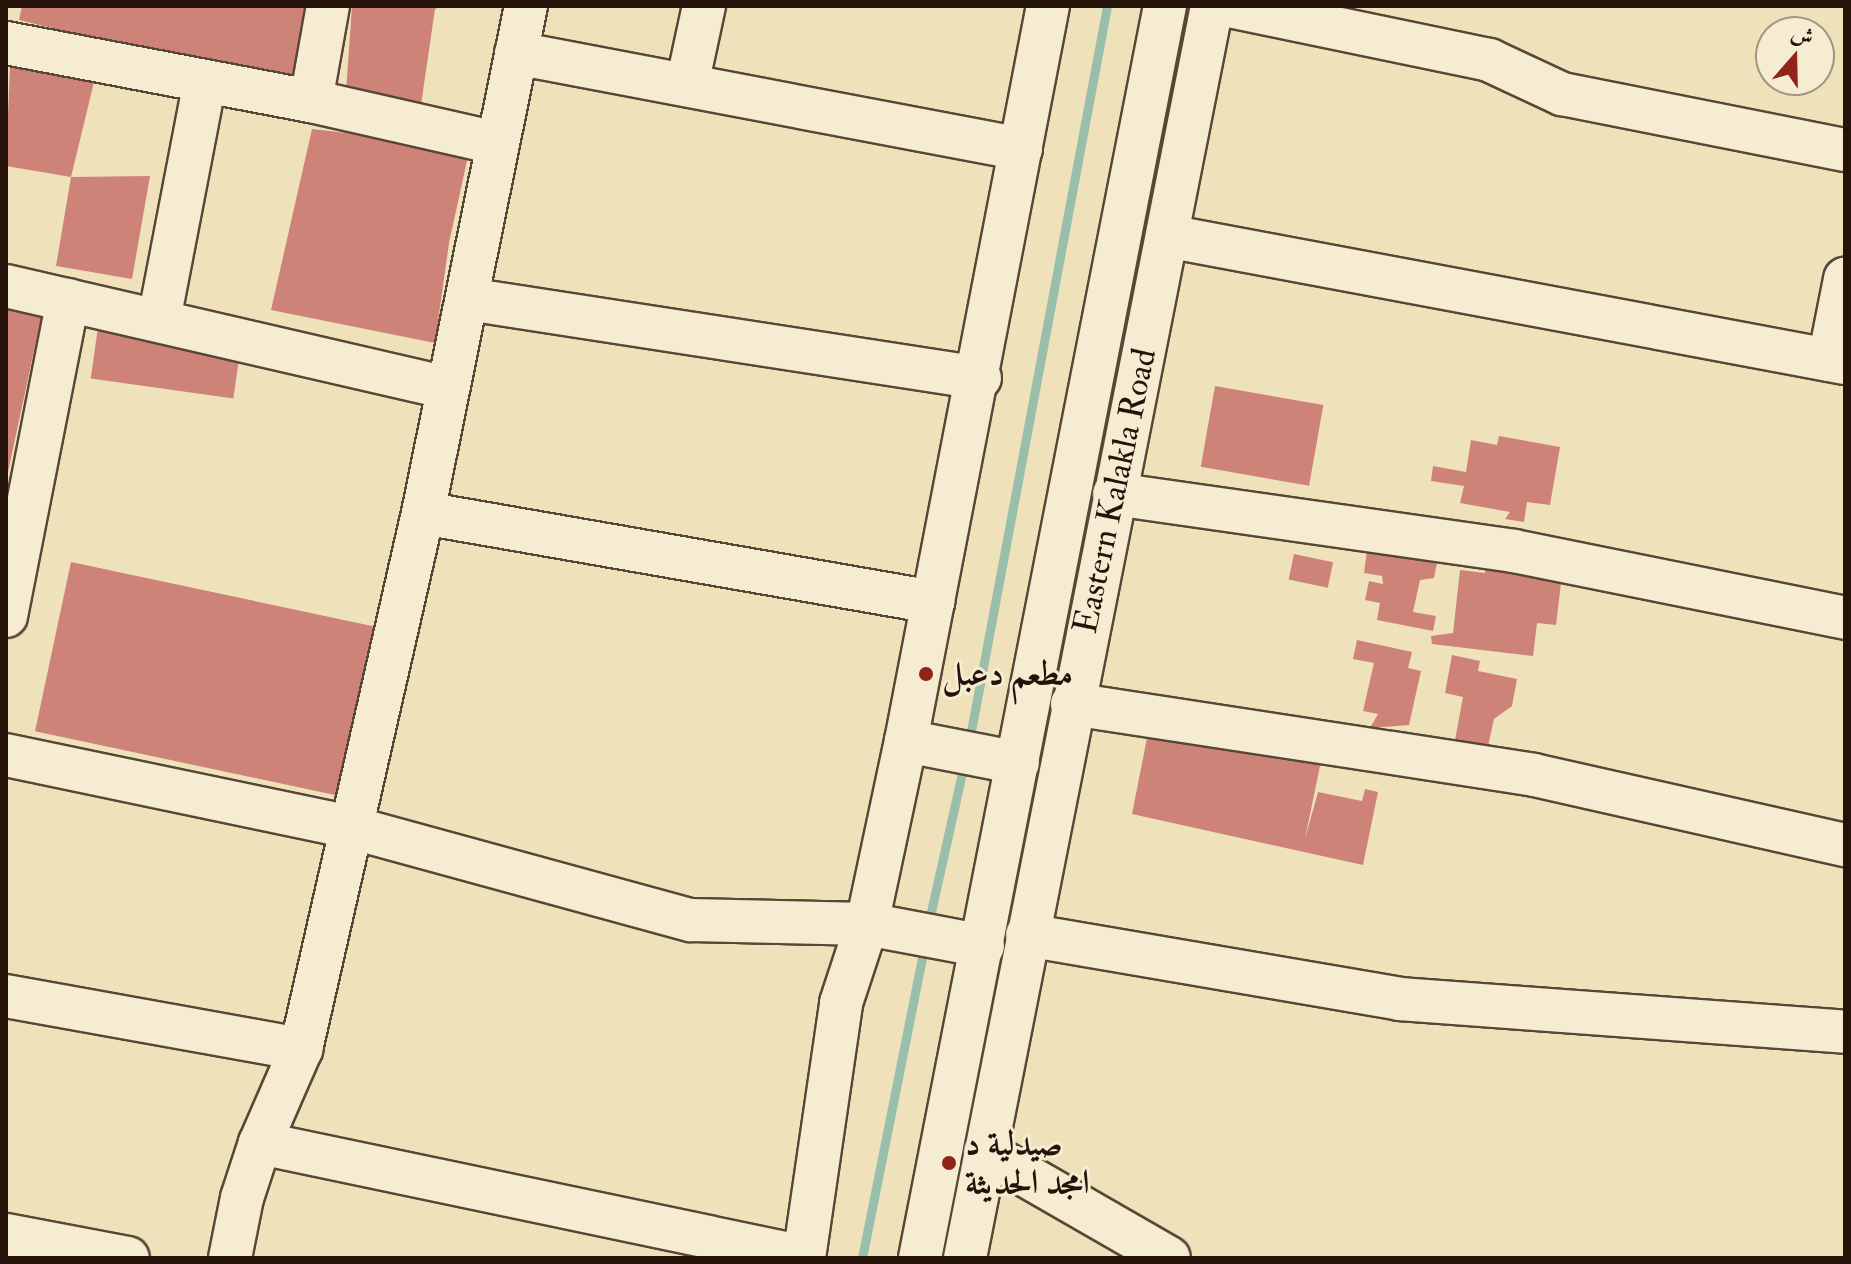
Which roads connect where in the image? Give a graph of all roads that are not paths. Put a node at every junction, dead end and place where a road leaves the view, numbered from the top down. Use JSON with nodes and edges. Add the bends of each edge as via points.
{"nodes":[{"id":1,"x":328,"y":6,"type":"edge"},
{"id":2,"x":526,"y":6,"type":"edge"},
{"id":3,"x":704,"y":6,"type":"edge"},
{"id":4,"x":1048,"y":6,"type":"edge"},
{"id":5,"x":1165,"y":6,"type":"edge"},
{"id":6,"x":1212,"y":6,"type":"edge"},
{"id":7,"x":1229,"y":6,"type":"edge"},
{"id":8,"x":6,"y":43,"type":"edge"},
{"id":9,"x":516,"y":53,"type":"junction"},
{"id":10,"x":205,"y":81,"type":"junction"},
{"id":11,"x":687,"y":85,"type":"junction"},
{"id":12,"x":311,"y":101,"type":"junction"},
{"id":13,"x":496,"y":143,"type":"junction"},
{"id":14,"x":1021,"y":149,"type":"junction"},
{"id":15,"x":1845,"y":150,"type":"edge"},
{"id":16,"x":1167,"y":236,"type":"junction"},
{"id":17,"x":1845,"y":279,"type":"edge"},
{"id":18,"x":6,"y":286,"type":"edge"},
{"id":19,"x":467,"y":299,"type":"junction"},
{"id":20,"x":68,"y":300,"type":"junction"},
{"id":21,"x":159,"y":320,"type":"junction"},
{"id":22,"x":1837,"y":362,"type":"edge"},
{"id":23,"x":980,"y":378,"type":"junction"},
{"id":24,"x":448,"y":388,"type":"junction"},
{"id":25,"x":1114,"y":494,"type":"junction"},
{"id":26,"x":423,"y":513,"type":"junction"},
{"id":27,"x":933,"y":602,"type":"junction"},
{"id":28,"x":6,"y":616,"type":"edge"},
{"id":29,"x":1845,"y":618,"type":"edge"},
{"id":30,"x":1072,"y":704,"type":"junction"},
{"id":31,"x":906,"y":741,"type":"junction"},
{"id":32,"x":6,"y":755,"type":"edge"},
{"id":33,"x":1018,"y":763,"type":"junction"},
{"id":34,"x":350,"y":827,"type":"junction"},
{"id":35,"x":1845,"y":845,"type":"edge"},
{"id":36,"x":867,"y":924,"type":"junction"},
{"id":37,"x":1027,"y":935,"type":"junction"},
{"id":38,"x":983,"y":946,"type":"junction"},
{"id":39,"x":6,"y":996,"type":"edge"},
{"id":40,"x":1845,"y":1032,"type":"edge"},
{"id":41,"x":301,"y":1049,"type":"junction"},
{"id":42,"x":260,"y":1143,"type":"junction"},
{"id":43,"x":985,"y":1152,"type":"junction"},
{"id":44,"x":6,"y":1235,"type":"edge"},
{"id":45,"x":128,"y":1258,"type":"edge"},
{"id":46,"x":230,"y":1258,"type":"edge"},
{"id":47,"x":804,"y":1258,"type":"edge"},
{"id":48,"x":920,"y":1258,"type":"edge"},
{"id":49,"x":965,"y":1258,"type":"edge"},
{"id":50,"x":1169,"y":1258,"type":"edge"}],
"edges":[{"from":1,"to":12,"type":"street"},
{"from":2,"to":9,"type":"street"},
{"from":3,"to":11,"type":"street"},
{"from":4,"to":14,"type":"street"},
{"from":5,"to":33,"type":"street","name":"Eastern Kalakla Road"},
{"from":6,"to":16,"type":"street","name":"Eastern Kalakla Road"},
{"from":7,"to":15,"type":"street","via":[[1489,60],[1562,94]]},
{"from":8,"to":10,"type":"street"},
{"from":9,"to":11,"type":"street"},
{"from":9,"to":13,"type":"street"},
{"from":10,"to":12,"type":"street"},
{"from":10,"to":21,"type":"street"},
{"from":11,"to":14,"type":"street"},
{"from":12,"to":13,"type":"street"},
{"from":13,"to":19,"type":"street"},
{"from":14,"to":23,"type":"street"},
{"from":16,"to":22,"type":"street"},
{"from":16,"to":25,"type":"street","name":"Eastern Kalakla Road"},
{"from":17,"to":22,"type":"street"},
{"from":18,"to":20,"type":"street"},
{"from":19,"to":23,"type":"street"},
{"from":19,"to":24,"type":"street"},
{"from":20,"to":21,"type":"street"},
{"from":20,"to":28,"type":"street"},
{"from":21,"to":24,"type":"street"},
{"from":23,"to":27,"type":"street"},
{"from":24,"to":26,"type":"street"},
{"from":25,"to":29,"type":"street","via":[[1514,551]]},
{"from":25,"to":30,"type":"street","name":"Eastern Kalakla Road"},
{"from":26,"to":27,"type":"street"},
{"from":26,"to":34,"type":"street"},
{"from":27,"to":31,"type":"street"},
{"from":30,"to":35,"type":"street","via":[[1534,775]]},
{"from":30,"to":37,"type":"street","name":"Eastern Kalakla Road"},
{"from":31,"to":33,"type":"street"},
{"from":31,"to":36,"type":"street"},
{"from":32,"to":34,"type":"street"},
{"from":33,"to":38,"type":"street","name":"Eastern Kalakla Road"},
{"from":34,"to":36,"type":"street","via":[[691,920]]},
{"from":34,"to":41,"type":"street"},
{"from":36,"to":38,"type":"street"},
{"from":36,"to":47,"type":"street","via":[[841,1003]]},
{"from":37,"to":40,"type":"street","via":[[1400,999]]},
{"from":37,"to":43,"type":"street","name":"Eastern Kalakla Road"},
{"from":38,"to":48,"type":"street","name":"Eastern Kalakla Road"},
{"from":39,"to":41,"type":"street"},
{"from":41,"to":42,"type":"street"},
{"from":42,"to":46,"type":"street"},
{"from":42,"to":47,"type":"street"},
{"from":43,"to":49,"type":"street","name":"Eastern Kalakla Road"},
{"from":43,"to":50,"type":"street"},
{"from":44,"to":45,"type":"street"}]}
